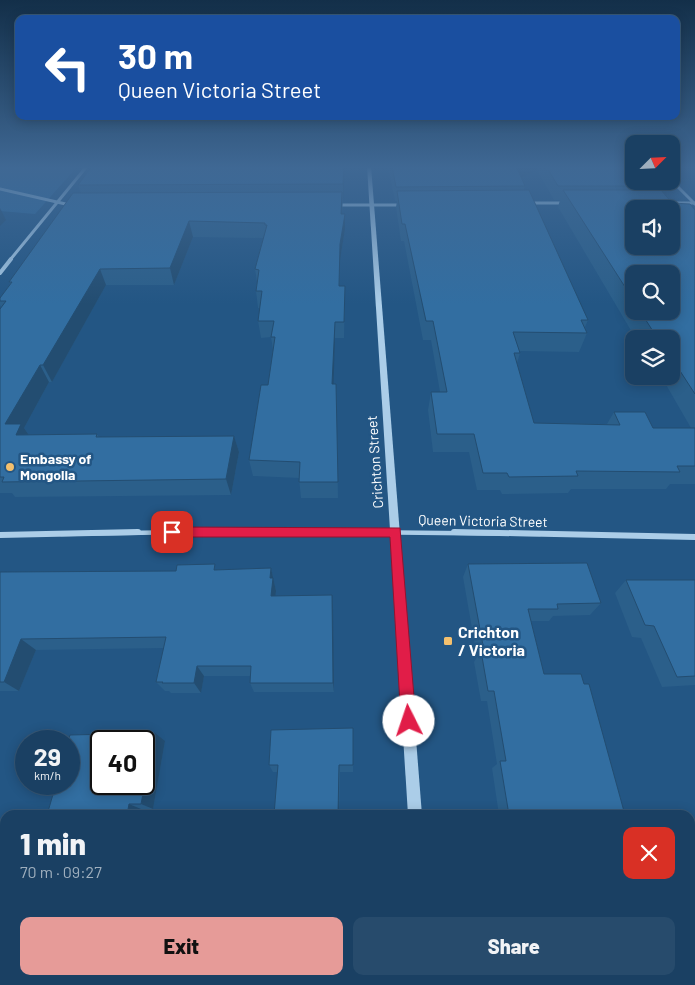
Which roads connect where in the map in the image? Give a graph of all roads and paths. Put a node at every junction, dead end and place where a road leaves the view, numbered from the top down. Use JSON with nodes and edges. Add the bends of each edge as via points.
{"nodes":[{"id":1,"x":50,"y":212,"type":"edge"},
{"id":2,"x":372,"y":212,"type":"edge"},
{"id":3,"x":0,"y":273,"type":"edge"},
{"id":4,"x":396,"y":532,"type":"junction"},
{"id":5,"x":0,"y":535,"type":"edge"},
{"id":6,"x":695,"y":537,"type":"edge"},
{"id":7,"x":415,"y":810,"type":"edge"}],
"edges":[{"from":1,"to":3,"type":"street"},
{"from":2,"to":4,"type":"street","name":"Crichton Street"},
{"from":4,"to":5,"type":"street","name":"Queen Victoria Street"},
{"from":4,"to":6,"type":"street","name":"Queen Victoria Street"},
{"from":4,"to":7,"type":"street","name":"Crichton Street"}]}
